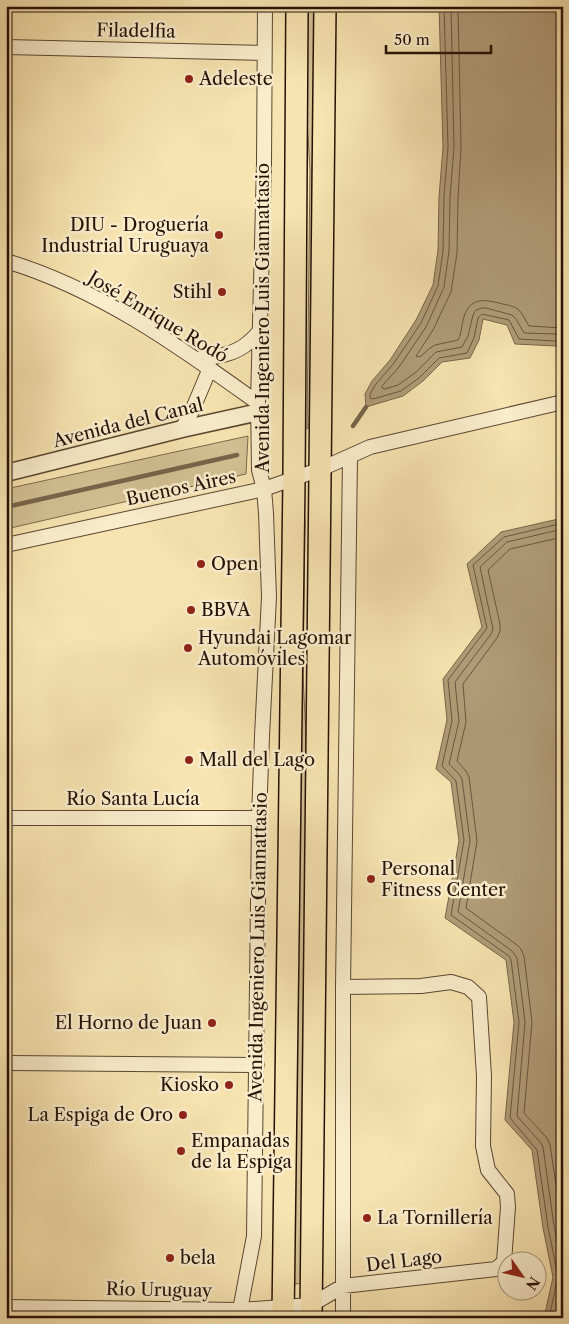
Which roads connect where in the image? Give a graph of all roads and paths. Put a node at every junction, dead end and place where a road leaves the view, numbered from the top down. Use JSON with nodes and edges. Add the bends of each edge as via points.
{"nodes":[{"id":1,"x":265,"y":6,"type":"edge"},
{"id":2,"x":297,"y":6,"type":"edge"},
{"id":3,"x":325,"y":6,"type":"edge"},
{"id":4,"x":6,"y":47,"type":"edge"},
{"id":5,"x":264,"y":53,"type":"junction"},
{"id":6,"x":6,"y":261,"type":"edge"},
{"id":7,"x":260,"y":331,"type":"junction"},
{"id":8,"x":196,"y":358,"type":"junction"},
{"id":9,"x":210,"y":368,"type":"junction"},
{"id":10,"x":563,"y":402,"type":"edge"},
{"id":11,"x":259,"y":407,"type":"junction"},
{"id":12,"x":182,"y":429,"type":"junction"},
{"id":13,"x":350,"y":457,"type":"junction"},
{"id":14,"x":321,"y":469,"type":"junction"},
{"id":15,"x":6,"y":473,"type":"edge"},
{"id":16,"x":294,"y":479,"type":"junction"},
{"id":17,"x":264,"y":489,"type":"junction"},
{"id":18,"x":6,"y":545,"type":"edge"},
{"id":19,"x":269,"y":597,"type":"junction"},
{"id":20,"x":291,"y":618,"type":"junction"},
{"id":21,"x":6,"y":818,"type":"edge"},
{"id":22,"x":259,"y":818,"type":"junction"},
{"id":23,"x":343,"y":987,"type":"junction"},
{"id":24,"x":6,"y":1063,"type":"edge"},
{"id":25,"x":257,"y":1065,"type":"junction"},
{"id":26,"x":343,"y":1286,"type":"junction"},
{"id":27,"x":6,"y":1307,"type":"edge"},
{"id":28,"x":283,"y":1312,"type":"edge"},
{"id":29,"x":311,"y":1312,"type":"edge"},
{"id":30,"x":240,"y":1314,"type":"edge"},
{"id":31,"x":343,"y":1318,"type":"edge"}],
"edges":[{"from":1,"to":5,"type":"street","name":"Avenida Ingeniero Luis Giannattasio"},
{"from":2,"to":16,"type":"main road","name":"Avenida Ingeniero Luis Giannattasio"},
{"from":3,"to":14,"type":"main road"},
{"from":4,"to":5,"type":"street","name":"Filadelfia"},
{"from":5,"to":7,"type":"street","name":"Avenida Ingeniero Luis Giannattasio"},
{"from":6,"to":8,"type":"street","name":"José Enrique Rodó","via":[[32,268],[79,289]]},
{"from":7,"to":8,"type":"street","via":[[248,343],[228,354]]},
{"from":7,"to":11,"type":"street","name":"Avenida Ingeniero Luis Giannattasio"},
{"from":8,"to":9,"type":"street","name":"José Enrique Rodó"},
{"from":9,"to":11,"type":"street","name":"José Enrique Rodó"},
{"from":9,"to":12,"type":"street"},
{"from":10,"to":13,"type":"street","name":"Buenos Aires","via":[[370,447]]},
{"from":11,"to":12,"type":"street","name":"Avenida del Canal"},
{"from":11,"to":17,"type":"street","name":"Avenida Ingeniero Luis Giannattasio","via":[[259,470]]},
{"from":12,"to":15,"type":"street","name":"Avenida del Canal"},
{"from":13,"to":14,"type":"street","name":"Buenos Aires"},
{"from":13,"to":23,"type":"street"},
{"from":14,"to":16,"type":"street","name":"Buenos Aires"},
{"from":14,"to":29,"type":"main road"},
{"from":16,"to":17,"type":"street","name":"Buenos Aires"},
{"from":16,"to":20,"type":"main road","name":"Avenida Ingeniero Luis Giannattasio"},
{"from":17,"to":18,"type":"street","name":"Buenos Aires"},
{"from":17,"to":19,"type":"street","name":"Avenida Ingeniero Luis Giannattasio"},
{"from":19,"to":20,"type":"street"},
{"from":19,"to":22,"type":"street","name":"Avenida Ingeniero Luis Giannattasio"},
{"from":20,"to":28,"type":"main road","name":"Avenida Ingeniero Luis Giannattasio"},
{"from":21,"to":22,"type":"street","name":"Río Santa Lucía"},
{"from":22,"to":25,"type":"street","name":"Avenida Ingeniero Luis Giannattasio"},
{"from":23,"to":26,"type":"street"},
{"from":23,"to":26,"type":"street","name":"Del Lago","via":[[421,986],[451,982],[468,987],[479,997],[484,1076],[483,1146],[488,1170],[507,1194],[508,1207],[504,1262],[496,1269]]},
{"from":24,"to":25,"type":"street"},
{"from":25,"to":30,"type":"street","name":"Avenida Ingeniero Luis Giannattasio","via":[[254,1236]]},
{"from":26,"to":29,"type":"street","name":"Del Lago"},
{"from":26,"to":31,"type":"street"},
{"from":27,"to":30,"type":"street","name":"Río Uruguay"},
{"from":28,"to":29,"type":"street","name":"Río Uruguay"},
{"from":28,"to":30,"type":"street","name":"Río Uruguay"}]}
